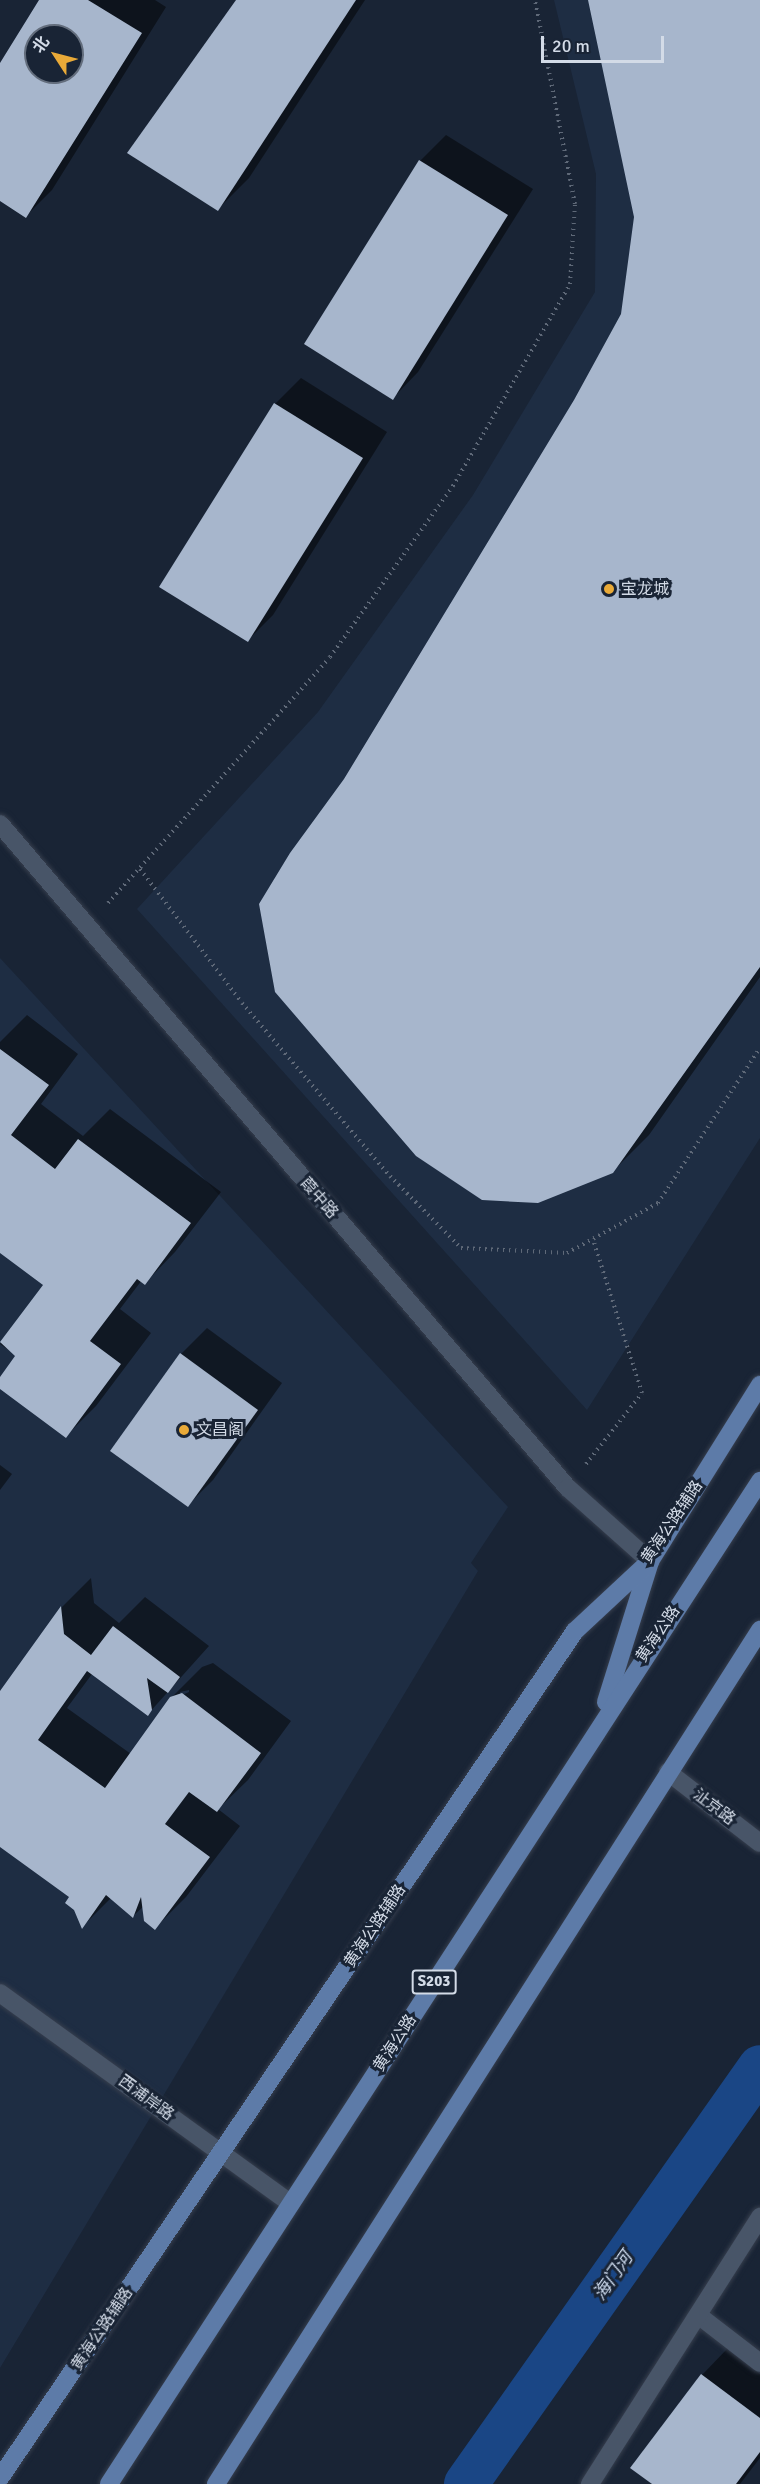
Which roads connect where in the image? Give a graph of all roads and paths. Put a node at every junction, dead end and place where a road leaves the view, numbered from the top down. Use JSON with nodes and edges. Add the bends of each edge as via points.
{"nodes":[{"id":1,"x":535,"y":0,"type":"edge"},
{"id":2,"x":0,"y":824,"type":"edge"},
{"id":3,"x":140,"y":869,"type":"junction"},
{"id":4,"x":87,"y":926,"type":"junction"},
{"id":5,"x":760,"y":1048,"type":"edge"},
{"id":6,"x":593,"y":1239,"type":"junction"},
{"id":7,"x":760,"y":1386,"type":"edge"},
{"id":8,"x":760,"y":1481,"type":"edge"},
{"id":9,"x":568,"y":1488,"type":"junction"},
{"id":10,"x":650,"y":1560,"type":"junction"},
{"id":11,"x":760,"y":1630,"type":"edge"},
{"id":12,"x":599,"y":1724,"type":"junction"},
{"id":13,"x":668,"y":1772,"type":"junction"},
{"id":14,"x":760,"y":1842,"type":"edge"},
{"id":15,"x":0,"y":1993,"type":"edge"},
{"id":16,"x":222,"y":2153,"type":"junction"},
{"id":17,"x":291,"y":2204,"type":"junction"},
{"id":18,"x":760,"y":2217,"type":"edge"},
{"id":19,"x":698,"y":2315,"type":"junction"},
{"id":20,"x":760,"y":2362,"type":"edge"},
{"id":21,"x":0,"y":2478,"type":"edge"},
{"id":22,"x":109,"y":2484,"type":"edge"},
{"id":23,"x":216,"y":2484,"type":"edge"},
{"id":24,"x":590,"y":2484,"type":"edge"}],
"edges":[{"from":1,"to":3,"type":"path","via":[[575,204],[570,284],[453,486],[330,657]]},
{"from":2,"to":4,"type":"street","name":"葭中路"},
{"from":3,"to":4,"type":"path"},
{"from":3,"to":6,"type":"path","via":[[242,1003],[390,1176],[461,1248],[567,1253]]},
{"from":4,"to":9,"type":"street","name":"葭中路"},
{"from":5,"to":6,"type":"path","via":[[658,1203]]},
{"from":6,"to":9,"type":"path","via":[[642,1393]]},
{"from":7,"to":10,"type":"main road","name":"黄海公路辅路"},
{"from":8,"to":12,"type":"main road","name":"黄海公路","number":"S203"},
{"from":9,"to":10,"type":"street","name":"葭中路"},
{"from":10,"to":12,"type":"main road"},
{"from":10,"to":16,"type":"main road","name":"黄海公路辅路","via":[[575,1631]]},
{"from":11,"to":13,"type":"main road"},
{"from":12,"to":17,"type":"main road","name":"黄海公路","number":"S203"},
{"from":13,"to":14,"type":"street","name":"沚京路"},
{"from":13,"to":23,"type":"main road"},
{"from":15,"to":16,"type":"street","name":"西浦岸路"},
{"from":16,"to":17,"type":"street","name":"西浦岸路"},
{"from":16,"to":21,"type":"main road","name":"黄海公路辅路"},
{"from":17,"to":22,"type":"main road","name":"黄海公路","number":"S203"},
{"from":18,"to":19,"type":"street"},
{"from":19,"to":20,"type":"street"},
{"from":19,"to":24,"type":"street"}]}
